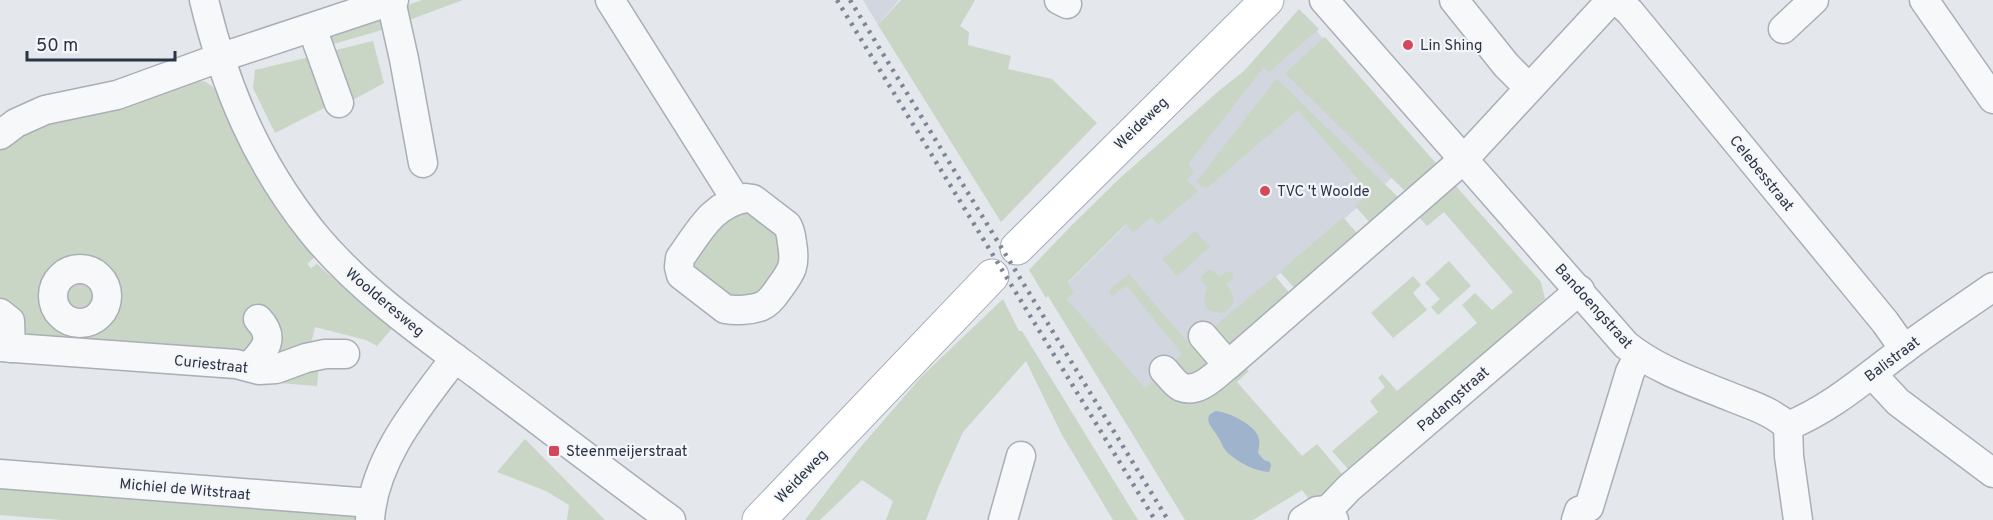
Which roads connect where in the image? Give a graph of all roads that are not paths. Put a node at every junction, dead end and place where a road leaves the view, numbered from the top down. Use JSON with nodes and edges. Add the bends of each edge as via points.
{"nodes":[{"id":1,"x":204,"y":0,"type":"edge"},
{"id":2,"x":610,"y":0,"type":"edge"},
{"id":3,"x":1267,"y":0,"type":"edge"},
{"id":4,"x":1324,"y":0,"type":"edge"},
{"id":5,"x":1454,"y":0,"type":"edge"},
{"id":6,"x":1611,"y":0,"type":"edge"},
{"id":7,"x":1617,"y":0,"type":"edge"},
{"id":8,"x":1814,"y":0,"type":"edge"},
{"id":9,"x":1924,"y":0,"type":"edge"},
{"id":10,"x":393,"y":1,"type":"edge"},
{"id":11,"x":312,"y":28,"type":"junction"},
{"id":12,"x":1783,"y":29,"type":"dead end"},
{"id":13,"x":219,"y":58,"type":"junction"},
{"id":14,"x":1529,"y":88,"type":"junction"},
{"id":15,"x":1993,"y":99,"type":"edge"},
{"id":16,"x":339,"y":103,"type":"dead end"},
{"id":17,"x":0,"y":135,"type":"edge"},
{"id":18,"x":1464,"y":159,"type":"junction"},
{"id":19,"x":423,"y":163,"type":"dead end"},
{"id":20,"x":736,"y":200,"type":"dead end"},
{"id":21,"x":1017,"y":248,"type":"dead end"},
{"id":22,"x":992,"y":276,"type":"dead end"},
{"id":23,"x":1993,"y":287,"type":"edge"},
{"id":24,"x":1580,"y":290,"type":"junction"},
{"id":25,"x":0,"y":313,"type":"edge"},
{"id":26,"x":258,"y":319,"type":"dead end"},
{"id":27,"x":78,"y":323,"type":"dead end"},
{"id":28,"x":1203,"y":336,"type":"dead end"},
{"id":29,"x":5,"y":347,"type":"edge"},
{"id":30,"x":1904,"y":349,"type":"junction"},
{"id":31,"x":75,"y":352,"type":"junction"},
{"id":32,"x":345,"y":354,"type":"dead end"},
{"id":33,"x":1639,"y":355,"type":"junction"},
{"id":34,"x":455,"y":358,"type":"junction"},
{"id":35,"x":1227,"y":365,"type":"junction"},
{"id":36,"x":249,"y":367,"type":"junction"},
{"id":37,"x":1164,"y":370,"type":"dead end"},
{"id":38,"x":1872,"y":374,"type":"junction"},
{"id":39,"x":1788,"y":426,"type":"junction"},
{"id":40,"x":1021,"y":456,"type":"dead end"},
{"id":41,"x":1993,"y":473,"type":"edge"},
{"id":42,"x":0,"y":474,"type":"edge"},
{"id":43,"x":370,"y":512,"type":"edge"},
{"id":44,"x":1321,"y":517,"type":"edge"},
{"id":45,"x":671,"y":520,"type":"edge"},
{"id":46,"x":759,"y":520,"type":"edge"},
{"id":47,"x":1003,"y":520,"type":"edge"},
{"id":48,"x":1576,"y":520,"type":"edge"},
{"id":49,"x":1798,"y":520,"type":"edge"}],
"edges":[{"from":1,"to":13,"type":"street","name":"Woolderesweg"},
{"from":2,"to":20,"type":"street"},
{"from":3,"to":21,"type":"main road","name":"Weideweg"},
{"from":4,"to":18,"type":"street","name":"Bandoengstraat"},
{"from":5,"to":14,"type":"street"},
{"from":6,"to":14,"type":"street"},
{"from":7,"to":30,"type":"street","name":"Celebesstraat"},
{"from":8,"to":12,"type":"street"},
{"from":9,"to":15,"type":"street"},
{"from":10,"to":11,"type":"street"},
{"from":10,"to":19,"type":"street"},
{"from":11,"to":13,"type":"street"},
{"from":11,"to":16,"type":"street"},
{"from":13,"to":17,"type":"street","via":[[117,95],[38,113]]},
{"from":13,"to":34,"type":"street","name":"Woolderesweg","via":[[249,133],[312,232],[390,308]]},
{"from":14,"to":18,"type":"street"},
{"from":18,"to":24,"type":"street","name":"Bandoengstraat"},
{"from":18,"to":35,"type":"street"},
{"from":22,"to":46,"type":"main road","name":"Weideweg"},
{"from":23,"to":30,"type":"street","name":"Balistraat"},
{"from":24,"to":33,"type":"street","name":"Bandoengstraat"},
{"from":24,"to":44,"type":"street","name":"Padangstraat","via":[[1336,499]]},
{"from":25,"to":29,"type":"street","via":[[10,321]]},
{"from":26,"to":36,"type":"street","via":[[266,329],[267,344]]},
{"from":27,"to":31,"type":"street"},
{"from":28,"to":35,"type":"street"},
{"from":29,"to":31,"type":"street","name":"Curiestraat"},
{"from":30,"to":38,"type":"street","name":"Balistraat"},
{"from":31,"to":36,"type":"street","name":"Curiestraat"},
{"from":32,"to":36,"type":"street","name":"Curiestraat","via":[[306,358],[276,369]]},
{"from":33,"to":39,"type":"street","name":"Bandoengstraat","via":[[1679,376],[1772,413]]},
{"from":33,"to":48,"type":"street","via":[[1629,372],[1588,507],[1579,512]]},
{"from":34,"to":43,"type":"street","via":[[400,435],[380,475]]},
{"from":34,"to":45,"type":"street","name":"Woolderesweg"},
{"from":35,"to":37,"type":"street","via":[[1202,386],[1190,389],[1179,387]]},
{"from":38,"to":39,"type":"street","name":"Balistraat","via":[[1840,399]]},
{"from":38,"to":41,"type":"street","via":[[1898,402]]},
{"from":39,"to":49,"type":"street"},
{"from":40,"to":47,"type":"street"},
{"from":42,"to":43,"type":"street","name":"Michiel de Witstraat"}]}
